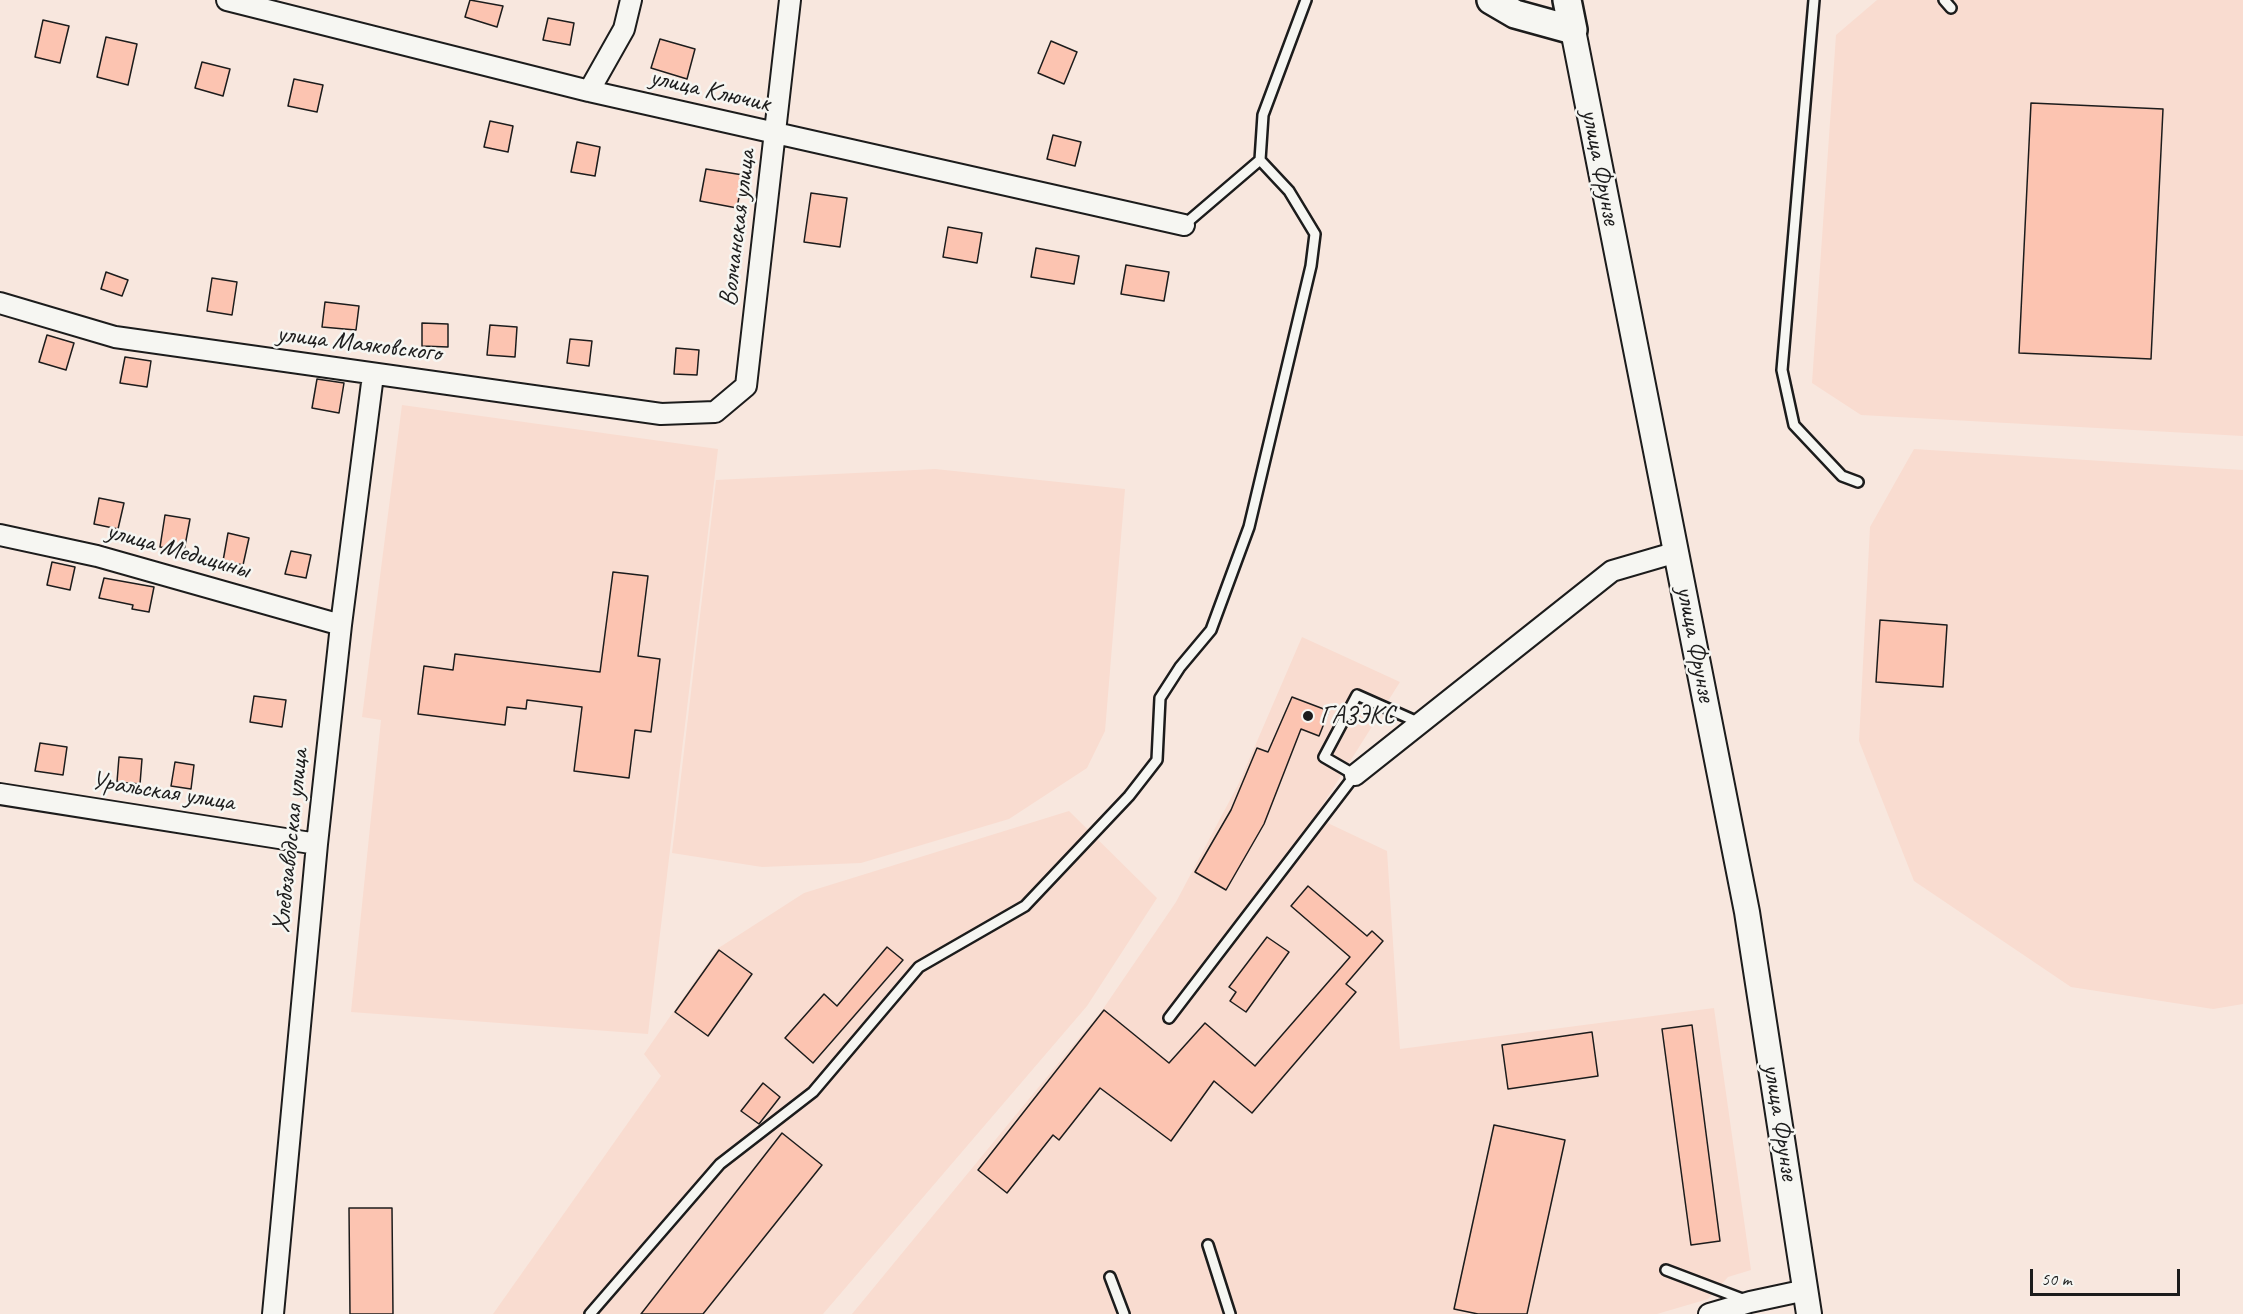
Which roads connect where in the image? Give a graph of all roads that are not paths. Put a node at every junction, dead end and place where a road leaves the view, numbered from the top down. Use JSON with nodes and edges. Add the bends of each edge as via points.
{"nodes":[{"id":1,"x":227,"y":0,"type":"edge"},
{"id":2,"x":631,"y":0,"type":"edge"},
{"id":3,"x":790,"y":0,"type":"edge"},
{"id":4,"x":1306,"y":0,"type":"edge"},
{"id":5,"x":1491,"y":0,"type":"edge"},
{"id":6,"x":1567,"y":0,"type":"edge"},
{"id":7,"x":1814,"y":0,"type":"edge"},
{"id":8,"x":1944,"y":0,"type":"edge"},
{"id":9,"x":1951,"y":8,"type":"dead end"},
{"id":10,"x":1573,"y":30,"type":"junction"},
{"id":11,"x":589,"y":91,"type":"junction"},
{"id":12,"x":777,"y":135,"type":"junction"},
{"id":13,"x":1260,"y":160,"type":"junction"},
{"id":14,"x":1184,"y":225,"type":"joint"},
{"id":15,"x":0,"y":303,"type":"edge"},
{"id":16,"x":373,"y":375,"type":"junction"},
{"id":17,"x":715,"y":412,"type":"joint"},
{"id":18,"x":1858,"y":482,"type":"dead end"},
{"id":19,"x":0,"y":534,"type":"edge"},
{"id":20,"x":1677,"y":552,"type":"junction"},
{"id":21,"x":341,"y":624,"type":"junction"},
{"id":22,"x":1420,"y":723,"type":"junction"},
{"id":23,"x":1355,"y":775,"type":"junction"},
{"id":24,"x":0,"y":794,"type":"edge"},
{"id":25,"x":317,"y":844,"type":"junction"},
{"id":26,"x":1169,"y":1018,"type":"dead end"},
{"id":27,"x":1208,"y":1245,"type":"dead end"},
{"id":28,"x":1666,"y":1270,"type":"dead end"},
{"id":29,"x":1110,"y":1277,"type":"dead end"},
{"id":30,"x":1750,"y":1302,"type":"junction"},
{"id":31,"x":1808,"y":1302,"type":"edge"},
{"id":32,"x":273,"y":1314,"type":"edge"},
{"id":33,"x":590,"y":1314,"type":"edge"},
{"id":34,"x":1124,"y":1314,"type":"edge"},
{"id":35,"x":1230,"y":1314,"type":"edge"},
{"id":36,"x":1709,"y":1314,"type":"edge"}],
"edges":[{"from":1,"to":11,"type":"street","name":"улица Ключик"},
{"from":2,"to":11,"type":"street","via":[[624,29]]},
{"from":3,"to":12,"type":"street","name":"Волчанская улица"},
{"from":4,"to":13,"type":"lane","via":[[1263,115]]},
{"from":5,"to":10,"type":"main road","via":[[1515,14]]},
{"from":6,"to":10,"type":"main road","name":"улица Фрунзе"},
{"from":7,"to":18,"type":"lane","via":[[1782,370],[1794,425],[1842,476]]},
{"from":8,"to":9,"type":"lane"},
{"from":10,"to":20,"type":"street","name":"улица Фрунзе"},
{"from":11,"to":12,"type":"street","name":"улица Ключик"},
{"from":12,"to":14,"type":"street","name":"улица Ключик"},
{"from":12,"to":17,"type":"street","name":"Волчанская улица","via":[[746,386]]},
{"from":13,"to":14,"type":"lane"},
{"from":13,"to":33,"type":"lane","via":[[1289,191],[1315,234],[1311,266],[1249,526],[1211,630],[1160,698],[1157,760],[1025,906],[919,967],[813,1092],[720,1164]]},
{"from":15,"to":16,"type":"street","name":"улица Маяковского","via":[[115,337]]},
{"from":16,"to":17,"type":"street","name":"улица Маяковского","via":[[419,378],[661,414]]},
{"from":16,"to":21,"type":"street","name":"Хлебозаводская улица"},
{"from":19,"to":21,"type":"street","name":"улица Медицины","via":[[97,556]]},
{"from":20,"to":22,"type":"street","via":[[1612,571]]},
{"from":20,"to":31,"type":"street","name":"улица Фрунзе","via":[[1747,912]]},
{"from":21,"to":25,"type":"street","name":"Хлебозаводская улица"},
{"from":22,"to":23,"type":"street"},
{"from":22,"to":23,"type":"lane","via":[[1357,695],[1324,757]]},
{"from":23,"to":26,"type":"lane"},
{"from":24,"to":25,"type":"street","name":"Уральская улица"},
{"from":25,"to":32,"type":"street","name":"Хлебозаводская улица"},
{"from":27,"to":35,"type":"lane"},
{"from":28,"to":30,"type":"lane"},
{"from":29,"to":34,"type":"lane"},
{"from":30,"to":31,"type":"street"},
{"from":30,"to":36,"type":"street"}]}
